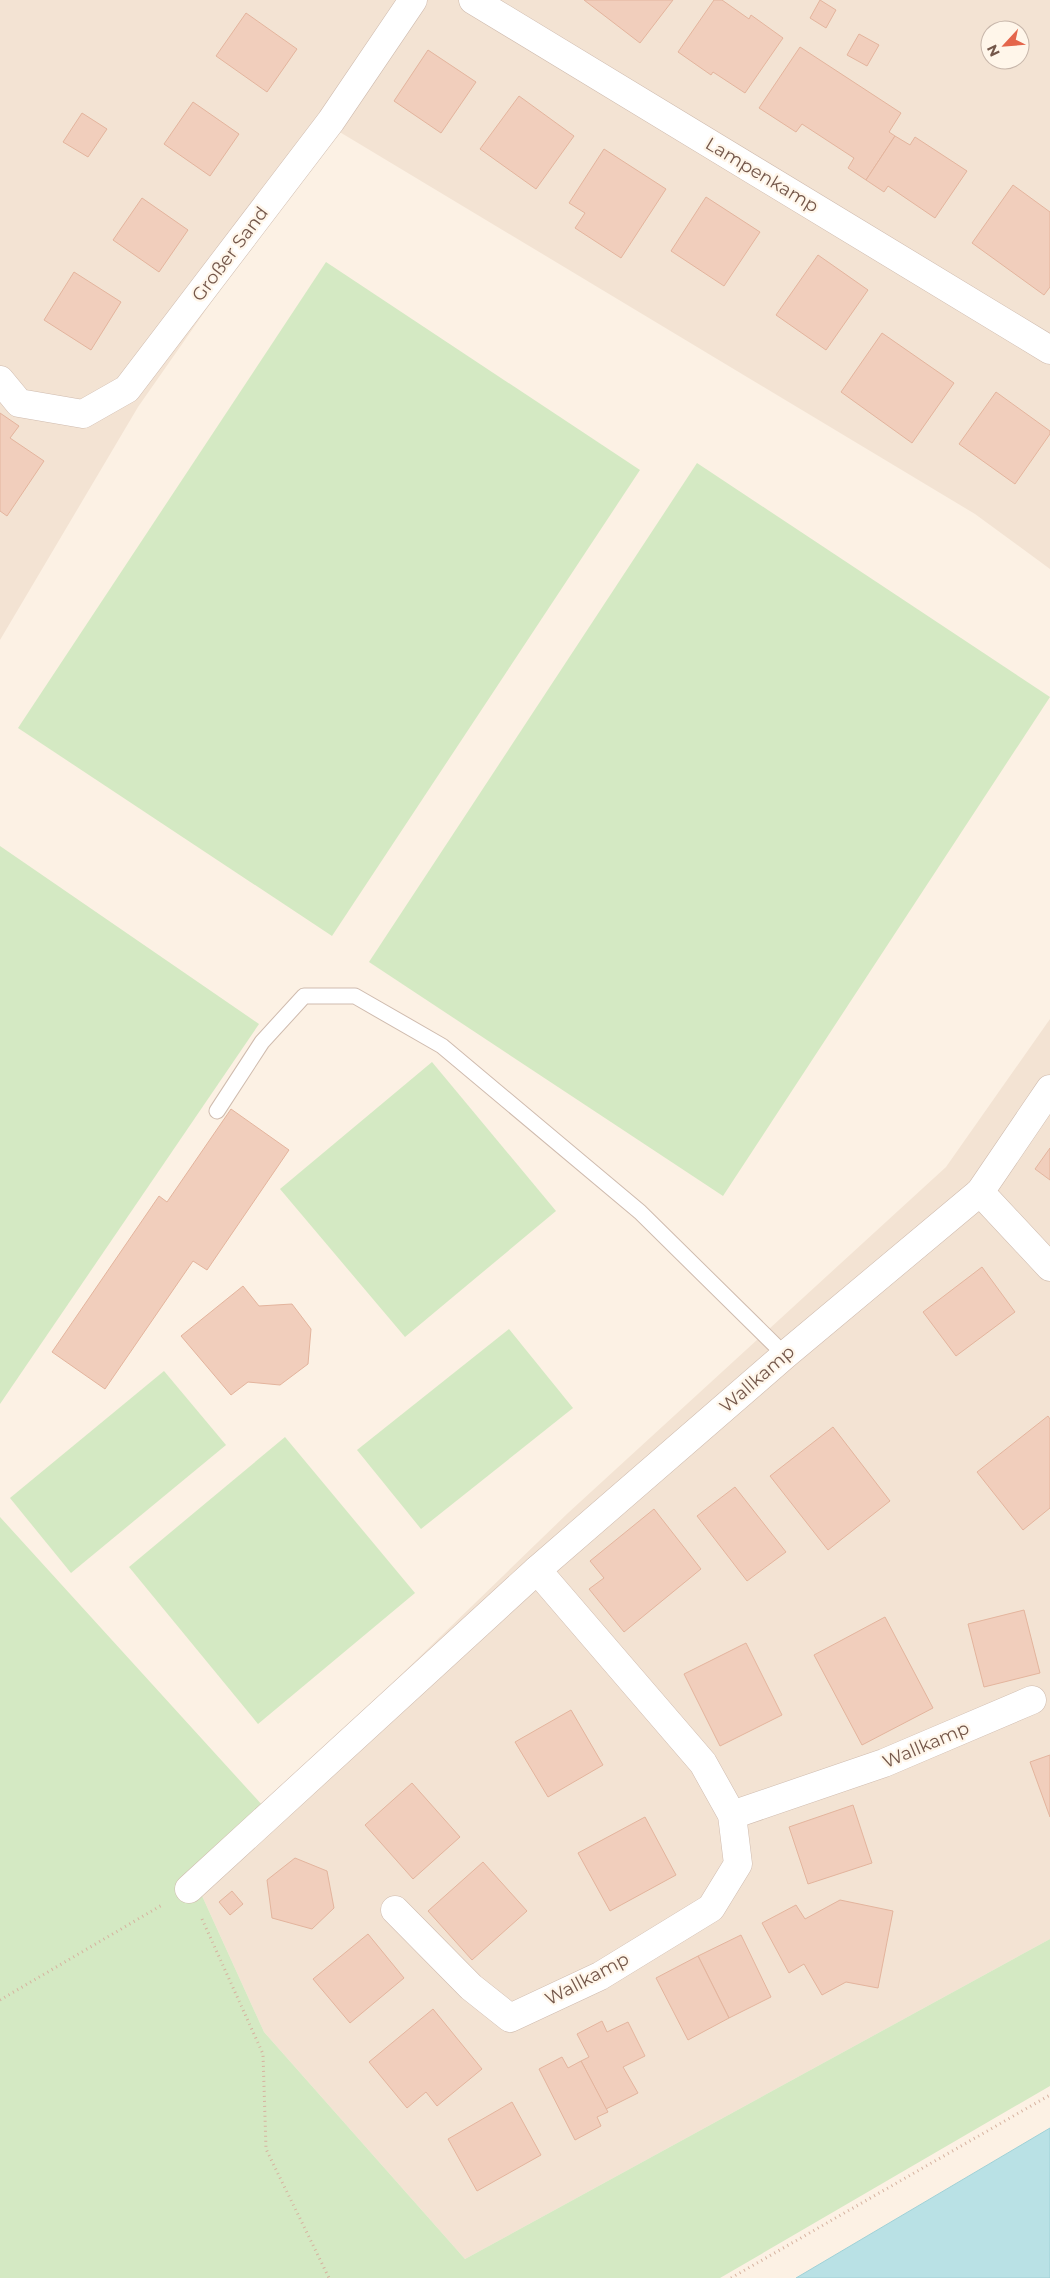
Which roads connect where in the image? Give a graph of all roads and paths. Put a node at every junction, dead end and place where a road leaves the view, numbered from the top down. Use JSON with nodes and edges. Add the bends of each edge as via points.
{"nodes":[{"id":1,"x":414,"y":0,"type":"edge"},
{"id":2,"x":473,"y":0,"type":"edge"},
{"id":3,"x":1050,"y":350,"type":"edge"},
{"id":4,"x":0,"y":380,"type":"edge"},
{"id":5,"x":1050,"y":1089,"type":"edge"},
{"id":6,"x":217,"y":1111,"type":"dead end"},
{"id":7,"x":980,"y":1192,"type":"junction"},
{"id":8,"x":1050,"y":1266,"type":"edge"},
{"id":9,"x":785,"y":1355,"type":"junction"},
{"id":10,"x":537,"y":1570,"type":"junction"},
{"id":11,"x":1032,"y":1700,"type":"dead end"},
{"id":12,"x":732,"y":1815,"type":"junction"},
{"id":13,"x":189,"y":1889,"type":"junction"},
{"id":14,"x":396,"y":1910,"type":"dead end"},
{"id":15,"x":0,"y":2000,"type":"edge"},
{"id":16,"x":1050,"y":2095,"type":"edge"},
{"id":17,"x":329,"y":2278,"type":"edge"},
{"id":18,"x":731,"y":2278,"type":"edge"}],
"edges":[{"from":1,"to":4,"type":"street","name":"Großer Sand","via":[[331,121],[127,389],[83,414],[20,402]]},
{"from":2,"to":3,"type":"street","name":"Lampenkamp"},
{"from":5,"to":7,"type":"street","name":"Wallkamp"},
{"from":6,"to":9,"type":"lane","via":[[262,1042],[304,996],[355,996],[442,1046],[640,1212]]},
{"from":7,"to":8,"type":"street"},
{"from":7,"to":9,"type":"street","name":"Wallkamp"},
{"from":9,"to":10,"type":"street","name":"Wallkamp"},
{"from":10,"to":12,"type":"street","name":"Wallkamp","via":[[703,1763]]},
{"from":10,"to":13,"type":"street","name":"Wallkamp"},
{"from":11,"to":12,"type":"street","name":"Wallkamp","via":[[884,1763]]},
{"from":12,"to":14,"type":"street","name":"Wallkamp","via":[[738,1864],[711,1908],[600,1976],[510,2018],[472,1987]]},
{"from":13,"to":15,"type":"path"},
{"from":13,"to":17,"type":"path","via":[[263,2054],[266,2149]]},
{"from":16,"to":18,"type":"path"}]}
